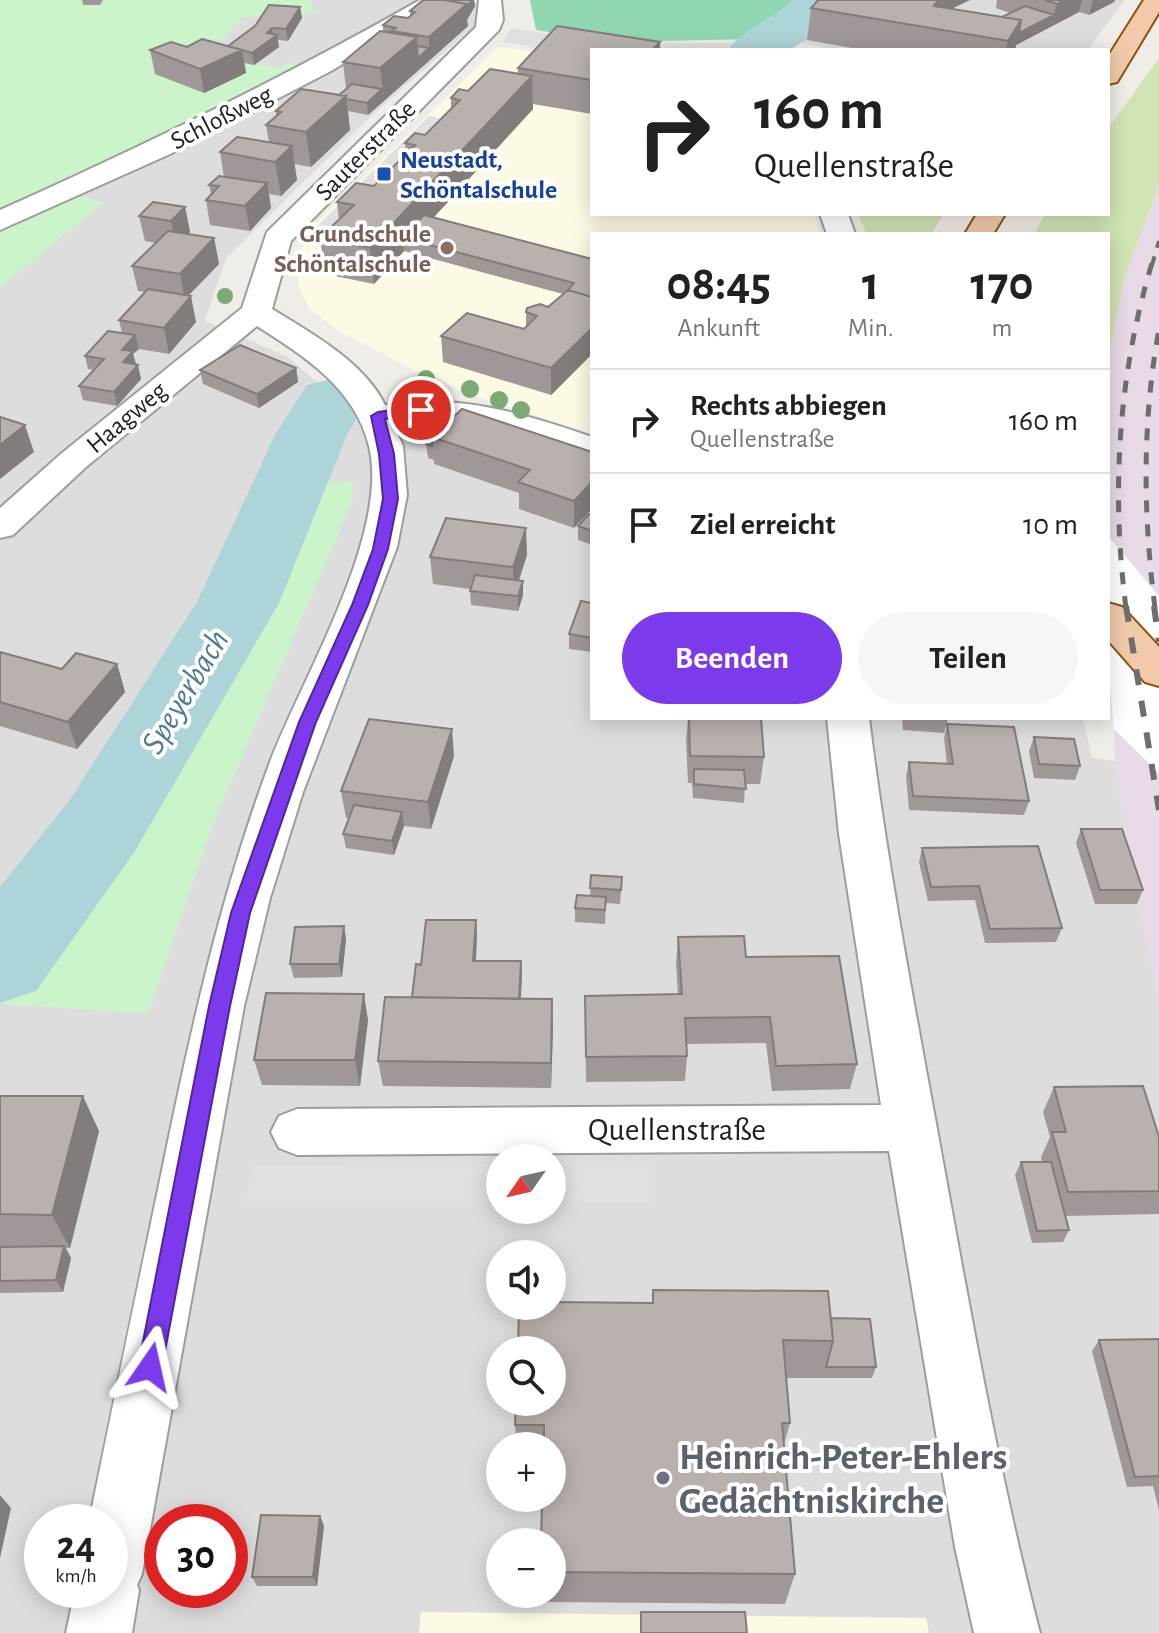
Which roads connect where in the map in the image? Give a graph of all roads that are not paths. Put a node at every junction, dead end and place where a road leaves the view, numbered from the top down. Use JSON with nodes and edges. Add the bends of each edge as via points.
{"nodes":[{"id":1,"x":436,"y":0,"type":"edge"},
{"id":2,"x":490,"y":0,"type":"edge"},
{"id":3,"x":1153,"y":0,"type":"edge"},
{"id":4,"x":1110,"y":74,"type":"edge"},
{"id":5,"x":0,"y":221,"type":"edge"},
{"id":6,"x":256,"y":312,"type":"junction"},
{"id":7,"x":378,"y":416,"type":"junction"},
{"id":8,"x":590,"y":447,"type":"edge"},
{"id":9,"x":0,"y":527,"type":"edge"},
{"id":10,"x":1110,"y":618,"type":"edge"},
{"id":11,"x":1159,"y":672,"type":"edge"},
{"id":12,"x":848,"y":720,"type":"edge"},
{"id":13,"x":912,"y":1128,"type":"junction"},
{"id":14,"x":297,"y":1132,"type":"dead end"},
{"id":15,"x":124,"y":1504,"type":"edge"},
{"id":16,"x":104,"y":1608,"type":"edge"},
{"id":17,"x":99,"y":1633,"type":"edge"},
{"id":18,"x":1007,"y":1633,"type":"edge"}],
"edges":[{"from":1,"to":5,"type":"street","name":"Schloßweg","via":[[173,142]]},
{"from":2,"to":6,"type":"street","name":"Sauterstraße","via":[[487,30],[277,238]]},
{"from":3,"to":4,"type":"main road"},
{"from":6,"to":7,"type":"street","via":[[308,341],[340,367]]},
{"from":6,"to":9,"type":"street","name":"Haagweg"},
{"from":7,"to":8,"type":"street","via":[[455,411]]},
{"from":7,"to":15,"type":"street","via":[[391,499],[380,549],[307,722],[241,913]]},
{"from":10,"to":11,"type":"main road"},
{"from":12,"to":13,"type":"street","via":[[861,834]]},
{"from":13,"to":14,"type":"street","name":"Quellenstraße"},
{"from":13,"to":18,"type":"street","via":[[955,1383]]},
{"from":16,"to":17,"type":"street"}]}
